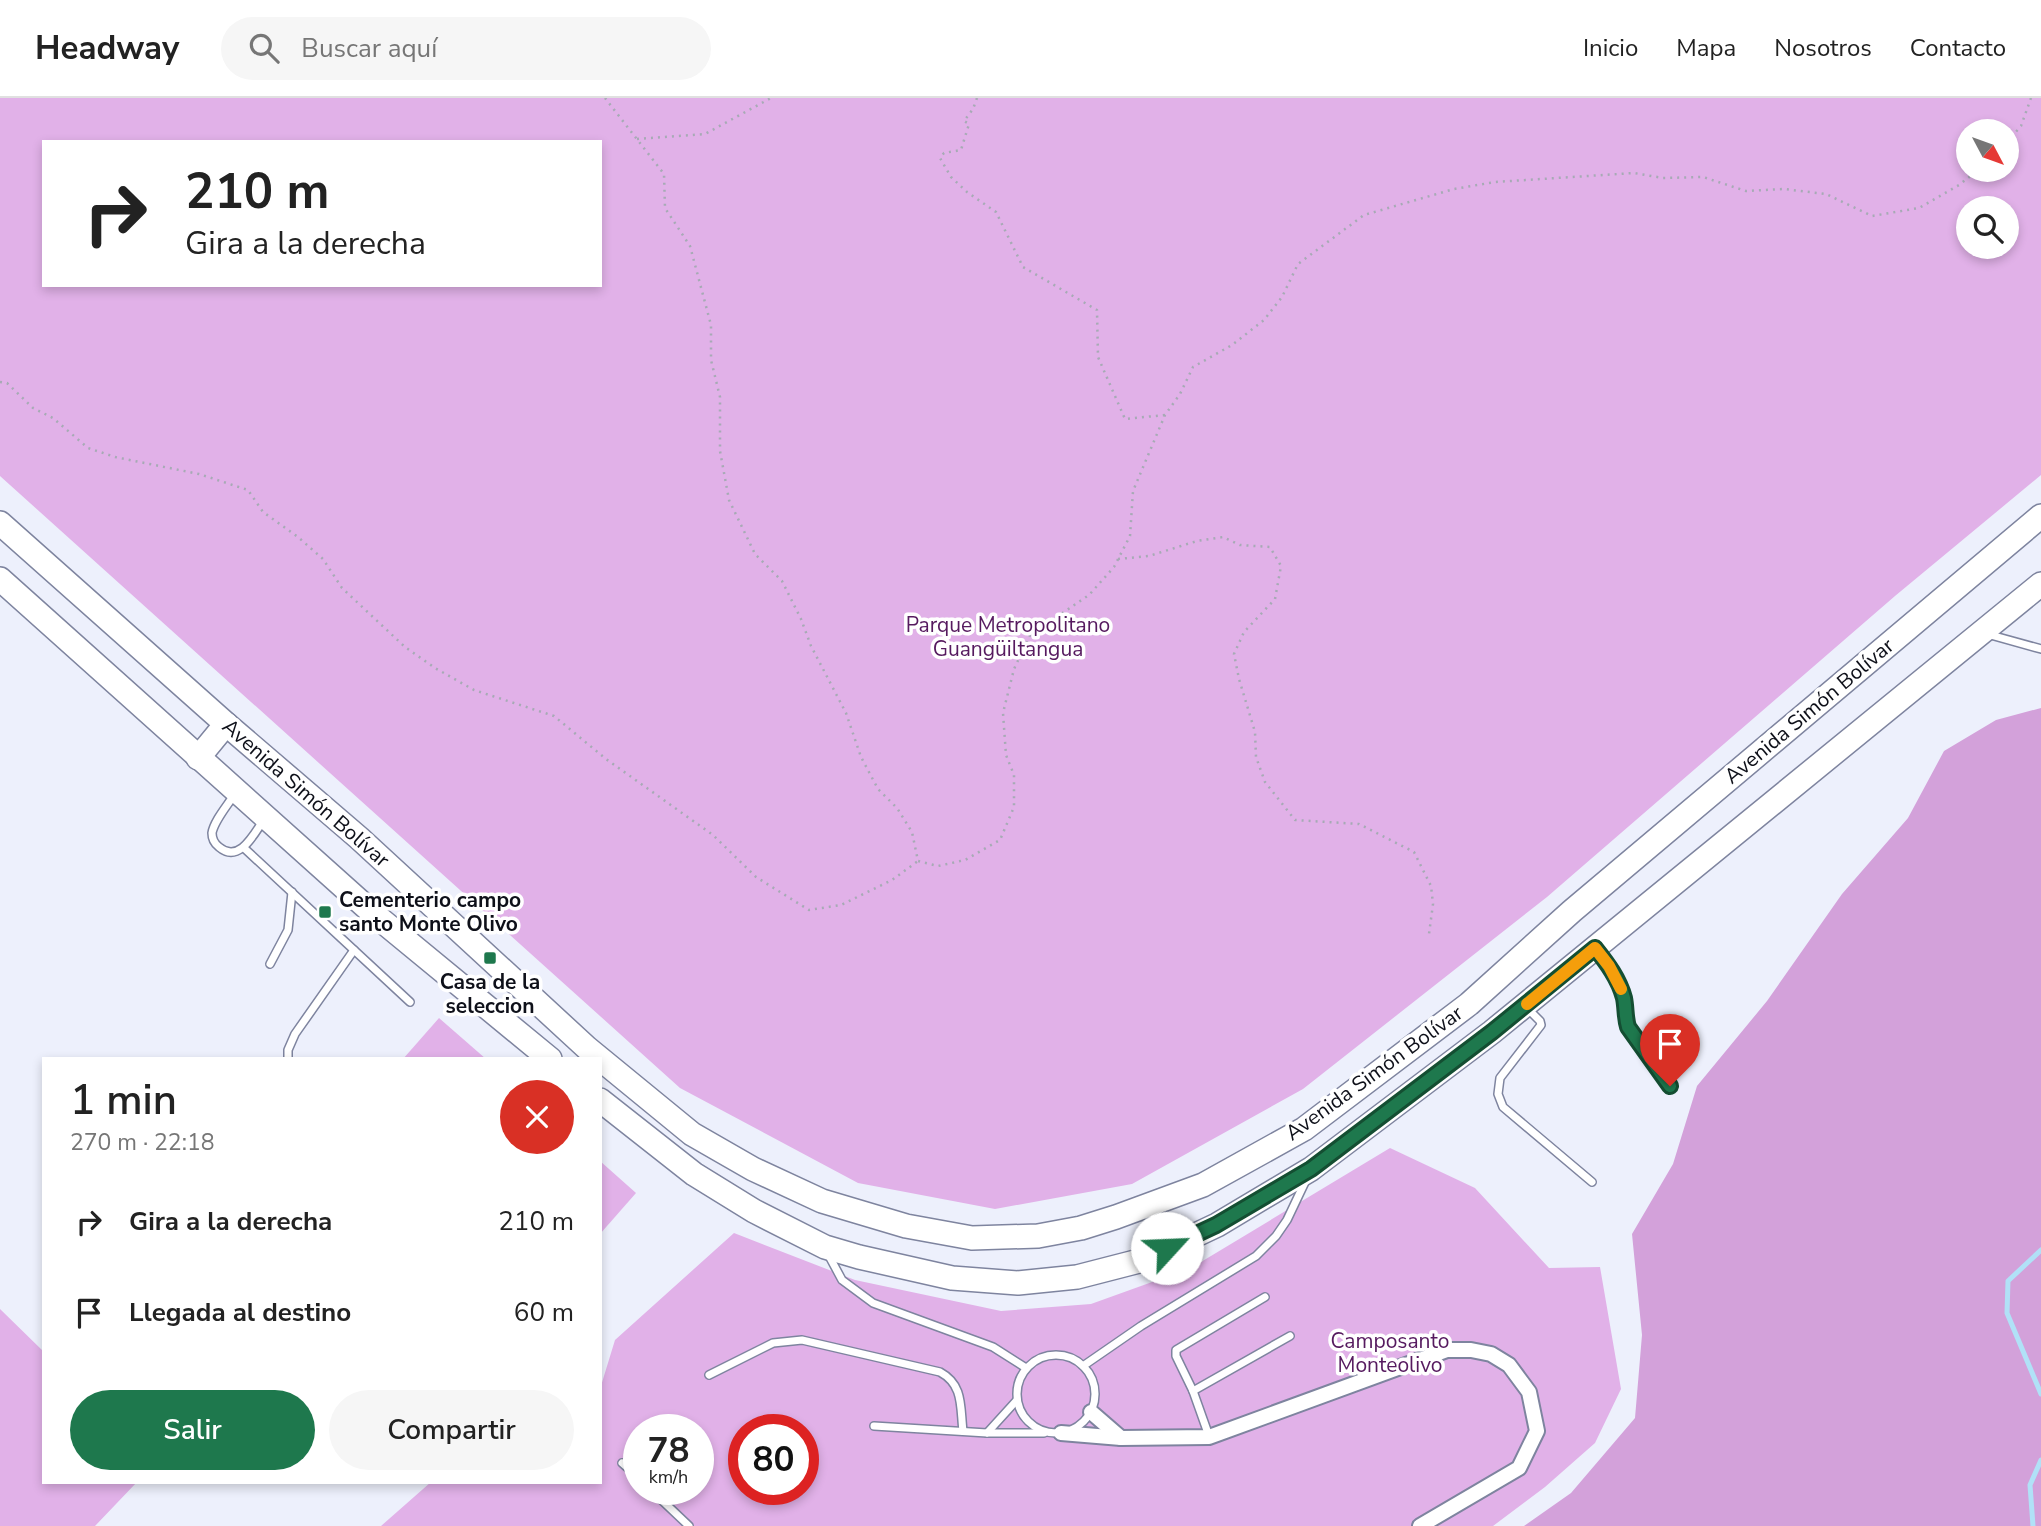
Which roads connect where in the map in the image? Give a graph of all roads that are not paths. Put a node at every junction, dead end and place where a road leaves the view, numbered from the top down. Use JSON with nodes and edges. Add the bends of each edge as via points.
{"nodes":[{"id":1,"x":2041,"y":516,"type":"edge"},
{"id":2,"x":0,"y":523,"type":"edge"},
{"id":3,"x":0,"y":579,"type":"edge"},
{"id":4,"x":2041,"y":584,"type":"edge"},
{"id":5,"x":1983,"y":633,"type":"junction"},
{"id":6,"x":2041,"y":649,"type":"edge"},
{"id":7,"x":226,"y":724,"type":"junction"},
{"id":8,"x":198,"y":758,"type":"junction"},
{"id":9,"x":236,"y":792,"type":"junction"},
{"id":10,"x":265,"y":817,"type":"junction"},
{"id":11,"x":244,"y":848,"type":"junction"},
{"id":12,"x":292,"y":892,"type":"junction"},
{"id":13,"x":1595,"y":948,"type":"junction"},
{"id":14,"x":354,"y":950,"type":"junction"},
{"id":15,"x":270,"y":964,"type":"dead end"},
{"id":16,"x":410,"y":1002,"type":"dead end"},
{"id":17,"x":1525,"y":1006,"type":"junction"},
{"id":18,"x":288,"y":1057,"type":"edge"},
{"id":19,"x":548,"y":1057,"type":"edge"},
{"id":20,"x":598,"y":1057,"type":"edge"},
{"id":21,"x":602,"y":1060,"type":"edge"},
{"id":22,"x":1670,"y":1086,"type":"dead end"},
{"id":23,"x":602,"y":1102,"type":"edge"},
{"id":24,"x":1311,"y":1169,"type":"junction"},
{"id":25,"x":1592,"y":1182,"type":"dead end"},
{"id":26,"x":825,"y":1247,"type":"junction"},
{"id":27,"x":1265,"y":1297,"type":"dead end"},
{"id":28,"x":1290,"y":1336,"type":"dead end"},
{"id":29,"x":1083,"y":1366,"type":"junction"},
{"id":30,"x":1026,"y":1368,"type":"junction"},
{"id":31,"x":709,"y":1375,"type":"dead end"},
{"id":32,"x":1193,"y":1391,"type":"junction"},
{"id":33,"x":1017,"y":1400,"type":"junction"},
{"id":34,"x":1091,"y":1412,"type":"junction"},
{"id":35,"x":874,"y":1426,"type":"dead end"},
{"id":36,"x":963,"y":1431,"type":"junction"},
{"id":37,"x":987,"y":1433,"type":"junction"},
{"id":38,"x":1054,"y":1433,"type":"junction"},
{"id":39,"x":1209,"y":1437,"type":"junction"},
{"id":40,"x":1121,"y":1438,"type":"junction"},
{"id":41,"x":667,"y":1505,"type":"edge"},
{"id":42,"x":689,"y":1526,"type":"edge"},
{"id":43,"x":1420,"y":1526,"type":"edge"}],
"edges":[{"from":1,"to":21,"type":"highway","name":"Avenida Simón Bolívar","via":[[1572,911],[1469,1004],[1304,1129],[1203,1185],[1081,1228],[1038,1236],[972,1238],[906,1226],[822,1200],[753,1170],[692,1133]]},
{"from":2,"to":7,"type":"highway","name":"Avenida Simón Bolívar"},
{"from":3,"to":8,"type":"highway"},
{"from":4,"to":5,"type":"highway","name":"Avenida Simón Bolívar"},
{"from":5,"to":6,"type":"lane"},
{"from":5,"to":13,"type":"highway","name":"Avenida Simón Bolívar"},
{"from":7,"to":8,"type":"highway"},
{"from":7,"to":20,"type":"highway","name":"Avenida Simón Bolívar","via":[[359,838]]},
{"from":8,"to":9,"type":"highway"},
{"from":9,"to":10,"type":"highway"},
{"from":9,"to":11,"type":"lane","via":[[213,829],[213,840],[231,853]]},
{"from":10,"to":11,"type":"lane"},
{"from":10,"to":19,"type":"highway"},
{"from":11,"to":12,"type":"lane"},
{"from":12,"to":14,"type":"lane"},
{"from":12,"to":15,"type":"lane","via":[[288,930]]},
{"from":13,"to":17,"type":"highway","name":"Avenida Simón Bolívar"},
{"from":13,"to":22,"type":"lane","via":[[1620,987],[1628,1027]]},
{"from":14,"to":16,"type":"lane"},
{"from":14,"to":18,"type":"lane","via":[[295,1034]]},
{"from":17,"to":24,"type":"highway","name":"Avenida Simón Bolívar"},
{"from":17,"to":25,"type":"lane","via":[[1541,1025],[1500,1078],[1498,1094],[1503,1107]]},
{"from":23,"to":26,"type":"highway","name":"Avenida Simón Bolívar","via":[[694,1174]]},
{"from":24,"to":26,"type":"highway","name":"Avenida Simón Bolívar","via":[[1216,1225],[1143,1260],[1077,1277],[1018,1283],[952,1278]]},
{"from":24,"to":29,"type":"lane","via":[[1287,1220],[1256,1256]]},
{"from":26,"to":30,"type":"lane","via":[[842,1280],[873,1303],[993,1347]]},
{"from":27,"to":32,"type":"lane","via":[[1176,1350]]},
{"from":28,"to":32,"type":"lane"},
{"from":29,"to":30,"type":"lane","via":[[1073,1358],[1048,1355]]},
{"from":29,"to":34,"type":"lane","via":[[1094,1387]]},
{"from":30,"to":33,"type":"lane"},
{"from":31,"to":36,"type":"lane","via":[[773,1343],[802,1340],[950,1377],[958,1388]]},
{"from":32,"to":39,"type":"lane"},
{"from":33,"to":37,"type":"lane"},
{"from":33,"to":38,"type":"lane","via":[[1026,1420]]},
{"from":34,"to":38,"type":"lane","via":[[1073,1429]]},
{"from":34,"to":40,"type":"street"},
{"from":35,"to":36,"type":"lane"},
{"from":36,"to":37,"type":"lane"},
{"from":37,"to":38,"type":"lane"},
{"from":38,"to":40,"type":"street"},
{"from":39,"to":40,"type":"street"},
{"from":39,"to":43,"type":"street","via":[[1447,1350],[1491,1354],[1509,1364],[1529,1392],[1537,1432],[1519,1468]]},
{"from":41,"to":42,"type":"lane"}]}
